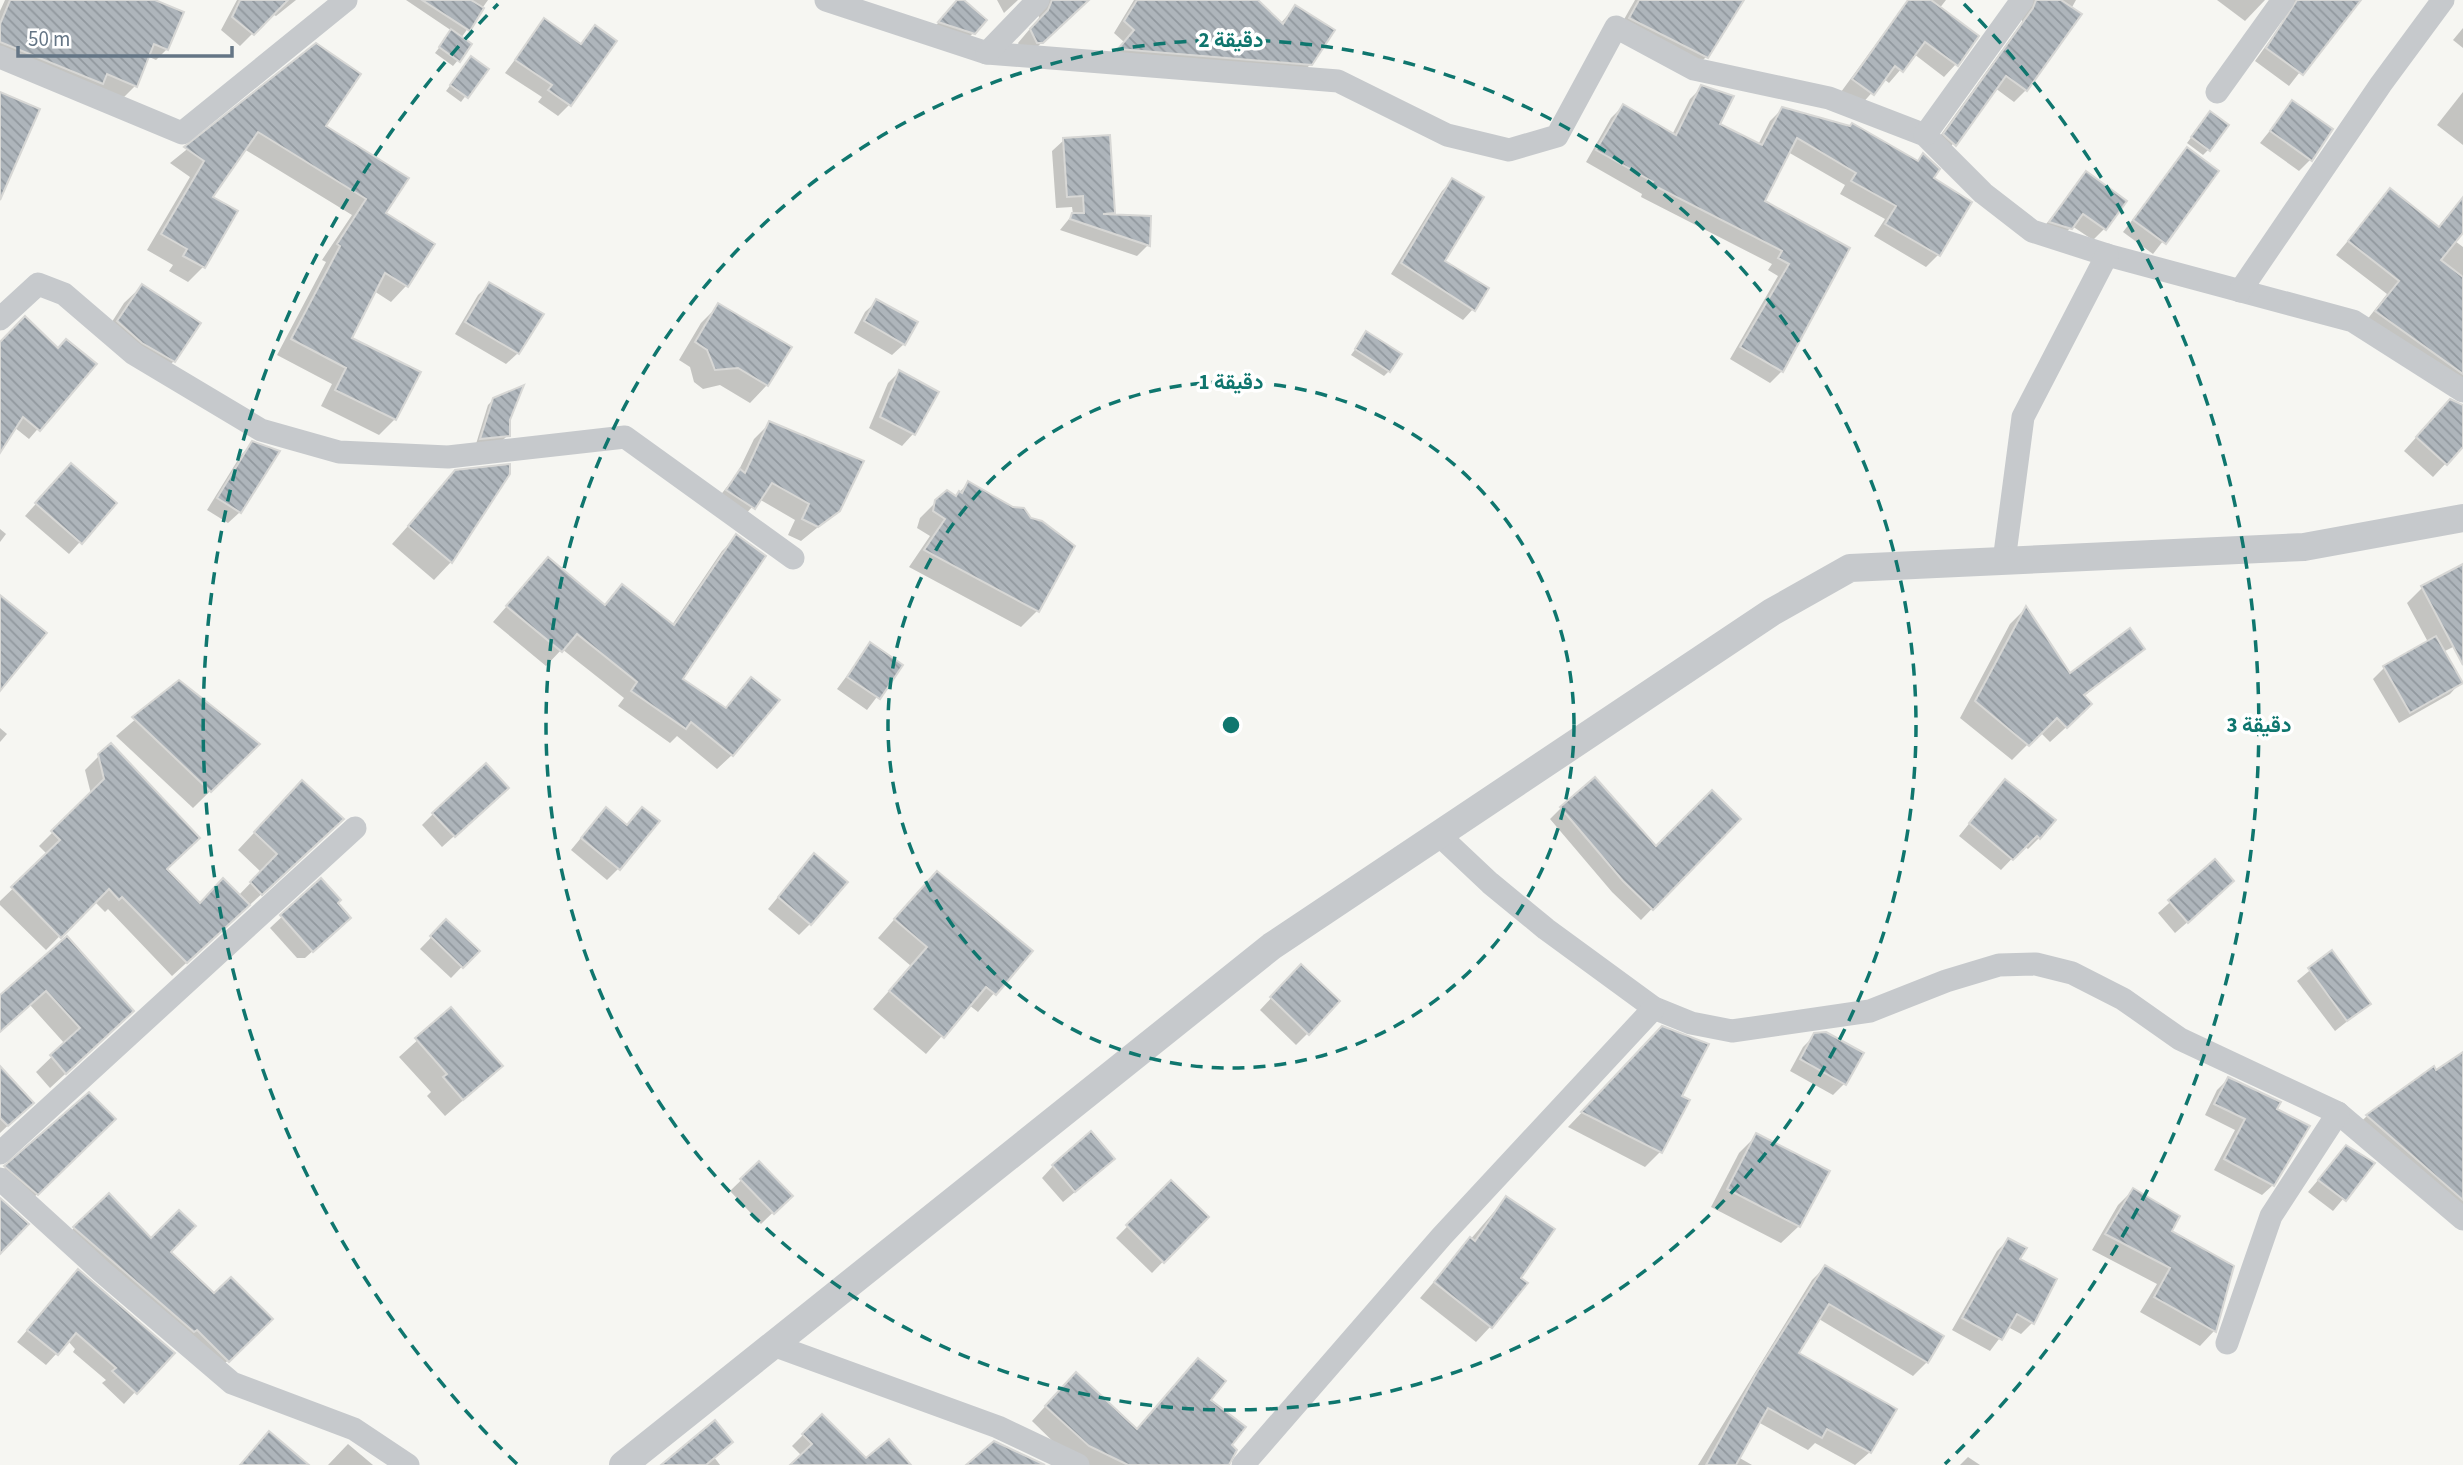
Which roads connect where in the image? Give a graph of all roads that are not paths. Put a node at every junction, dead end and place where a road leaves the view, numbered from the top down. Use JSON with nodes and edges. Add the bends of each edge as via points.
{"nodes":[{"id":1,"x":346,"y":0,"type":"edge"},
{"id":2,"x":826,"y":0,"type":"edge"},
{"id":3,"x":1038,"y":0,"type":"edge"},
{"id":4,"x":2022,"y":0,"type":"edge"},
{"id":5,"x":2283,"y":0,"type":"edge"},
{"id":6,"x":2443,"y":0,"type":"edge"},
{"id":7,"x":987,"y":53,"type":"junction"},
{"id":8,"x":0,"y":57,"type":"edge"},
{"id":9,"x":2217,"y":92,"type":"dead end"},
{"id":10,"x":1925,"y":135,"type":"junction"},
{"id":11,"x":2107,"y":255,"type":"junction"},
{"id":12,"x":2240,"y":291,"type":"junction"},
{"id":13,"x":0,"y":319,"type":"edge"},
{"id":14,"x":2463,"y":391,"type":"edge"},
{"id":15,"x":2463,"y":519,"type":"edge"},
{"id":16,"x":793,"y":558,"type":"dead end"},
{"id":17,"x":2004,"y":561,"type":"junction"},
{"id":18,"x":355,"y":828,"type":"dead end"},
{"id":19,"x":1439,"y":835,"type":"junction"},
{"id":20,"x":1654,"y":1008,"type":"junction"},
{"id":21,"x":2338,"y":1113,"type":"junction"},
{"id":22,"x":0,"y":1153,"type":"edge"},
{"id":23,"x":0,"y":1180,"type":"edge"},
{"id":24,"x":2463,"y":1219,"type":"edge"},
{"id":25,"x":2227,"y":1343,"type":"dead end"},
{"id":26,"x":773,"y":1345,"type":"junction"},
{"id":27,"x":408,"y":1465,"type":"edge"},
{"id":28,"x":623,"y":1465,"type":"edge"},
{"id":29,"x":1078,"y":1465,"type":"edge"},
{"id":30,"x":1243,"y":1465,"type":"edge"}],
"edges":[{"from":1,"to":8,"type":"street","via":[[182,133]]},
{"from":2,"to":7,"type":"street"},
{"from":3,"to":7,"type":"street"},
{"from":4,"to":10,"type":"street"},
{"from":5,"to":9,"type":"street"},
{"from":6,"to":12,"type":"street"},
{"from":7,"to":10,"type":"street","via":[[1338,81],[1447,135],[1509,150],[1557,136],[1616,27],[1694,69],[1829,98]]},
{"from":10,"to":11,"type":"street","via":[[1983,193],[2032,231]]},
{"from":11,"to":12,"type":"street"},
{"from":11,"to":17,"type":"street","via":[[2023,417]]},
{"from":12,"to":14,"type":"street","via":[[2353,321]]},
{"from":13,"to":16,"type":"street","via":[[38,284],[64,294],[134,354],[261,430],[339,452],[448,457],[625,437]]},
{"from":15,"to":17,"type":"street","via":[[2304,547]]},
{"from":17,"to":19,"type":"street","via":[[1850,568],[1772,611]]},
{"from":18,"to":22,"type":"street"},
{"from":19,"to":20,"type":"street","via":[[1546,929]]},
{"from":19,"to":26,"type":"street","via":[[1272,946]]},
{"from":20,"to":21,"type":"street","via":[[1691,1023],[1732,1031],[1870,1011],[1999,965],[2036,964],[2072,973],[2123,999],[2180,1039]]},
{"from":20,"to":30,"type":"street","via":[[1442,1236]]},
{"from":21,"to":24,"type":"street"},
{"from":21,"to":25,"type":"street","via":[[2271,1216]]},
{"from":23,"to":27,"type":"street","via":[[232,1382],[354,1429]]},
{"from":26,"to":28,"type":"street"},
{"from":26,"to":29,"type":"street","via":[[998,1427]]}]}
